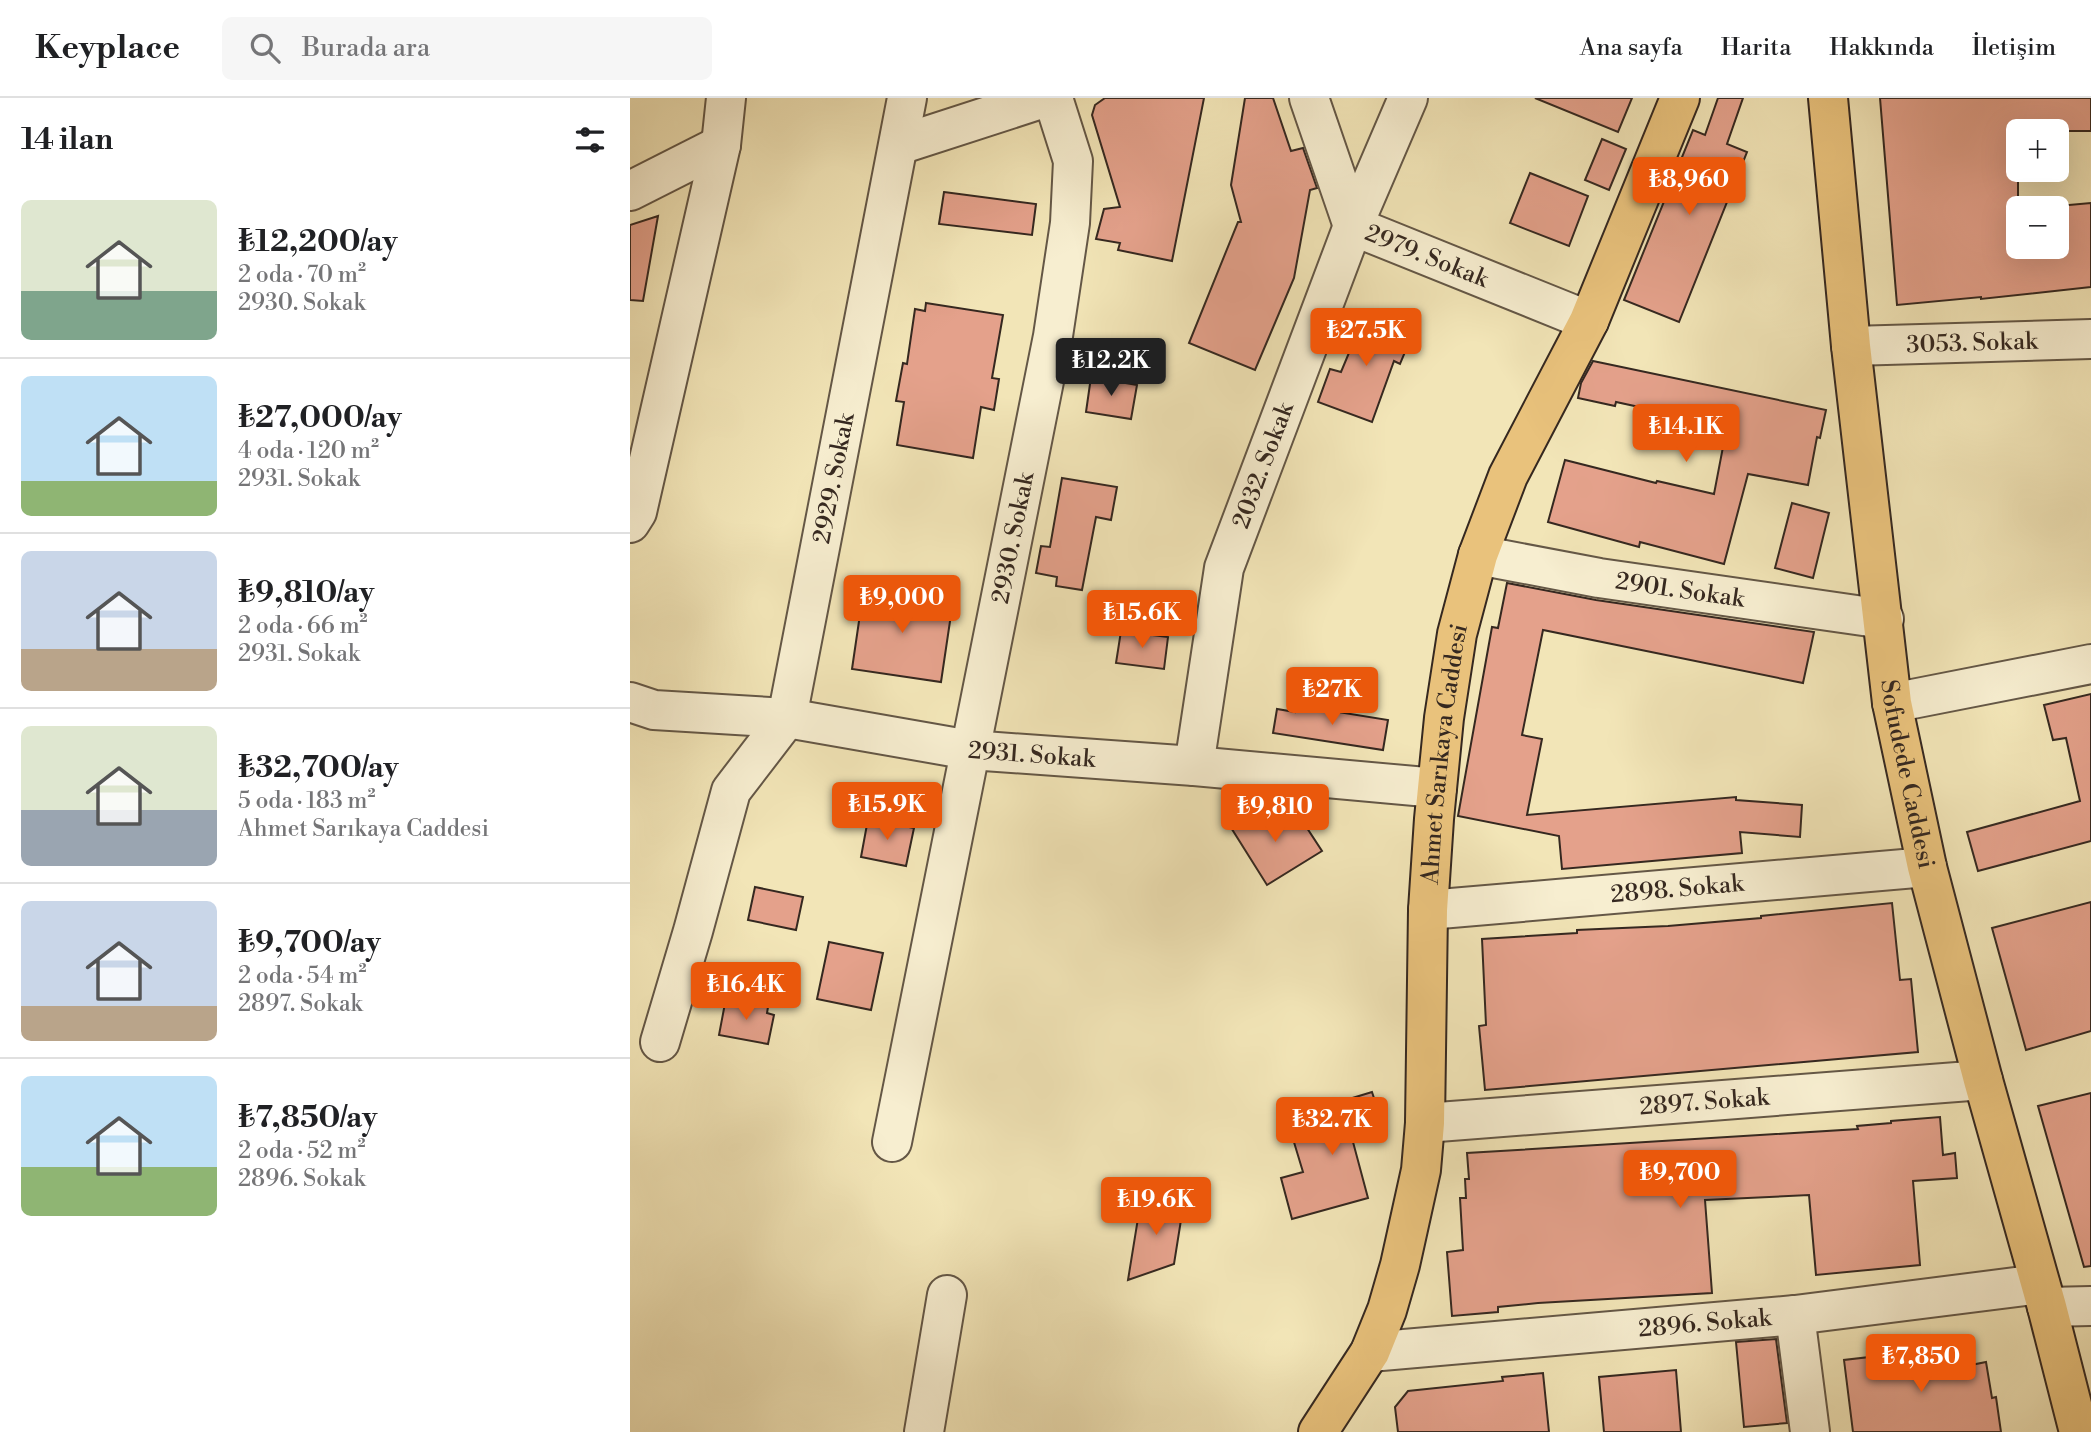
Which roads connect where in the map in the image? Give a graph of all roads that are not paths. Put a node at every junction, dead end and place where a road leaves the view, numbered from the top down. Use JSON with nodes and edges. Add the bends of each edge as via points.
{"nodes":[{"id":1,"x":726,"y":98,"type":"edge"},
{"id":2,"x":906,"y":98,"type":"edge"},
{"id":3,"x":1044,"y":98,"type":"edge"},
{"id":4,"x":1053,"y":98,"type":"edge"},
{"id":5,"x":1310,"y":98,"type":"edge"},
{"id":6,"x":1408,"y":98,"type":"edge"},
{"id":7,"x":1680,"y":98,"type":"edge"},
{"id":8,"x":1828,"y":98,"type":"edge"},
{"id":9,"x":721,"y":145,"type":"junction"},
{"id":10,"x":899,"y":145,"type":"junction"},
{"id":11,"x":630,"y":191,"type":"edge"},
{"id":12,"x":1353,"y":226,"type":"junction"},
{"id":13,"x":1589,"y":321,"type":"junction"},
{"id":14,"x":2091,"y":339,"type":"edge"},
{"id":15,"x":1851,"y":346,"type":"junction"},
{"id":16,"x":630,"y":523,"type":"edge"},
{"id":17,"x":1478,"y":555,"type":"junction"},
{"id":18,"x":1884,"y":619,"type":"junction"},
{"id":19,"x":2091,"y":664,"type":"edge"},
{"id":20,"x":630,"y":702,"type":"edge"},
{"id":21,"x":1892,"y":703,"type":"junction"},
{"id":22,"x":787,"y":718,"type":"junction"},
{"id":23,"x":970,"y":750,"type":"junction"},
{"id":24,"x":1194,"y":766,"type":"junction"},
{"id":25,"x":1437,"y":788,"type":"junction"},
{"id":26,"x":1927,"y":867,"type":"junction"},
{"id":27,"x":1428,"y":910,"type":"junction"},
{"id":28,"x":660,"y":1042,"type":"dead end"},
{"id":29,"x":1983,"y":1080,"type":"junction"},
{"id":30,"x":1425,"y":1123,"type":"junction"},
{"id":31,"x":892,"y":1142,"type":"dead end"},
{"id":32,"x":947,"y":1295,"type":"dead end"},
{"id":33,"x":2044,"y":1296,"type":"junction"},
{"id":34,"x":2091,"y":1306,"type":"edge"},
{"id":35,"x":1795,"y":1315,"type":"junction"},
{"id":36,"x":1370,"y":1352,"type":"junction"},
{"id":37,"x":924,"y":1432,"type":"edge"},
{"id":38,"x":1318,"y":1432,"type":"edge"},
{"id":39,"x":1810,"y":1432,"type":"edge"},
{"id":40,"x":2079,"y":1432,"type":"edge"}],
"edges":[{"from":1,"to":9,"type":"street"},
{"from":2,"to":10,"type":"street","name":"2929. Sokak"},
{"from":3,"to":10,"type":"street"},
{"from":4,"to":23,"type":"street","name":"2930. Sokak","via":[[1073,161],[1070,223],[1053,336]]},
{"from":5,"to":12,"type":"street","name":"2979. Sokak"},
{"from":6,"to":12,"type":"street","name":"2032. Sokak"},
{"from":7,"to":13,"type":"main road","name":"Ahmet Sarıkaya Caddesi"},
{"from":8,"to":15,"type":"main road","name":"Sofudede Caddesi"},
{"from":9,"to":11,"type":"street"},
{"from":9,"to":16,"type":"street","via":[[637,512]]},
{"from":10,"to":22,"type":"street","name":"2929. Sokak"},
{"from":12,"to":13,"type":"street","name":"2979. Sokak"},
{"from":12,"to":24,"type":"street","name":"2032. Sokak","via":[[1224,568]]},
{"from":13,"to":17,"type":"main road","name":"Ahmet Sarıkaya Caddesi","via":[[1508,476]]},
{"from":14,"to":15,"type":"street","name":"3053. Sokak"},
{"from":15,"to":18,"type":"main road","name":"Sofudede Caddesi"},
{"from":17,"to":18,"type":"street","name":"2901. Sokak","via":[[1599,578]]},
{"from":17,"to":25,"type":"main road","name":"Ahmet Sarıkaya Caddesi","via":[[1457,634]]},
{"from":18,"to":21,"type":"main road","name":"Sofudede Caddesi"},
{"from":19,"to":21,"type":"street"},
{"from":20,"to":22,"type":"street","name":"2931. Sokak","via":[[654,710]]},
{"from":21,"to":26,"type":"main road","name":"Sofudede Caddesi"},
{"from":22,"to":23,"type":"street","name":"2931. Sokak"},
{"from":22,"to":28,"type":"street","name":"2929. Sokak","via":[[731,791]]},
{"from":23,"to":24,"type":"street","name":"2931. Sokak"},
{"from":23,"to":31,"type":"street","name":"2930. Sokak"},
{"from":24,"to":25,"type":"street","name":"2931. Sokak"},
{"from":25,"to":27,"type":"main road","name":"Ahmet Sarıkaya Caddesi"},
{"from":26,"to":27,"type":"street","name":"2898. Sokak"},
{"from":26,"to":29,"type":"main road","name":"Sofudede Caddesi"},
{"from":27,"to":30,"type":"main road","name":"Ahmet Sarıkaya Caddesi"},
{"from":29,"to":30,"type":"street","name":"2897. Sokak"},
{"from":29,"to":33,"type":"main road","name":"Sofudede Caddesi"},
{"from":30,"to":36,"type":"main road","name":"Ahmet Sarıkaya Caddesi","via":[[1421,1170],[1400,1265]]},
{"from":32,"to":37,"type":"street"},
{"from":33,"to":34,"type":"street","name":"2896. Sokak"},
{"from":33,"to":35,"type":"street","name":"2896. Sokak"},
{"from":33,"to":40,"type":"main road","name":"Sofudede Caddesi"},
{"from":35,"to":36,"type":"street","name":"2896. Sokak"},
{"from":35,"to":39,"type":"street"},
{"from":36,"to":38,"type":"main road","name":"Ahmet Sarıkaya Caddesi"}]}
